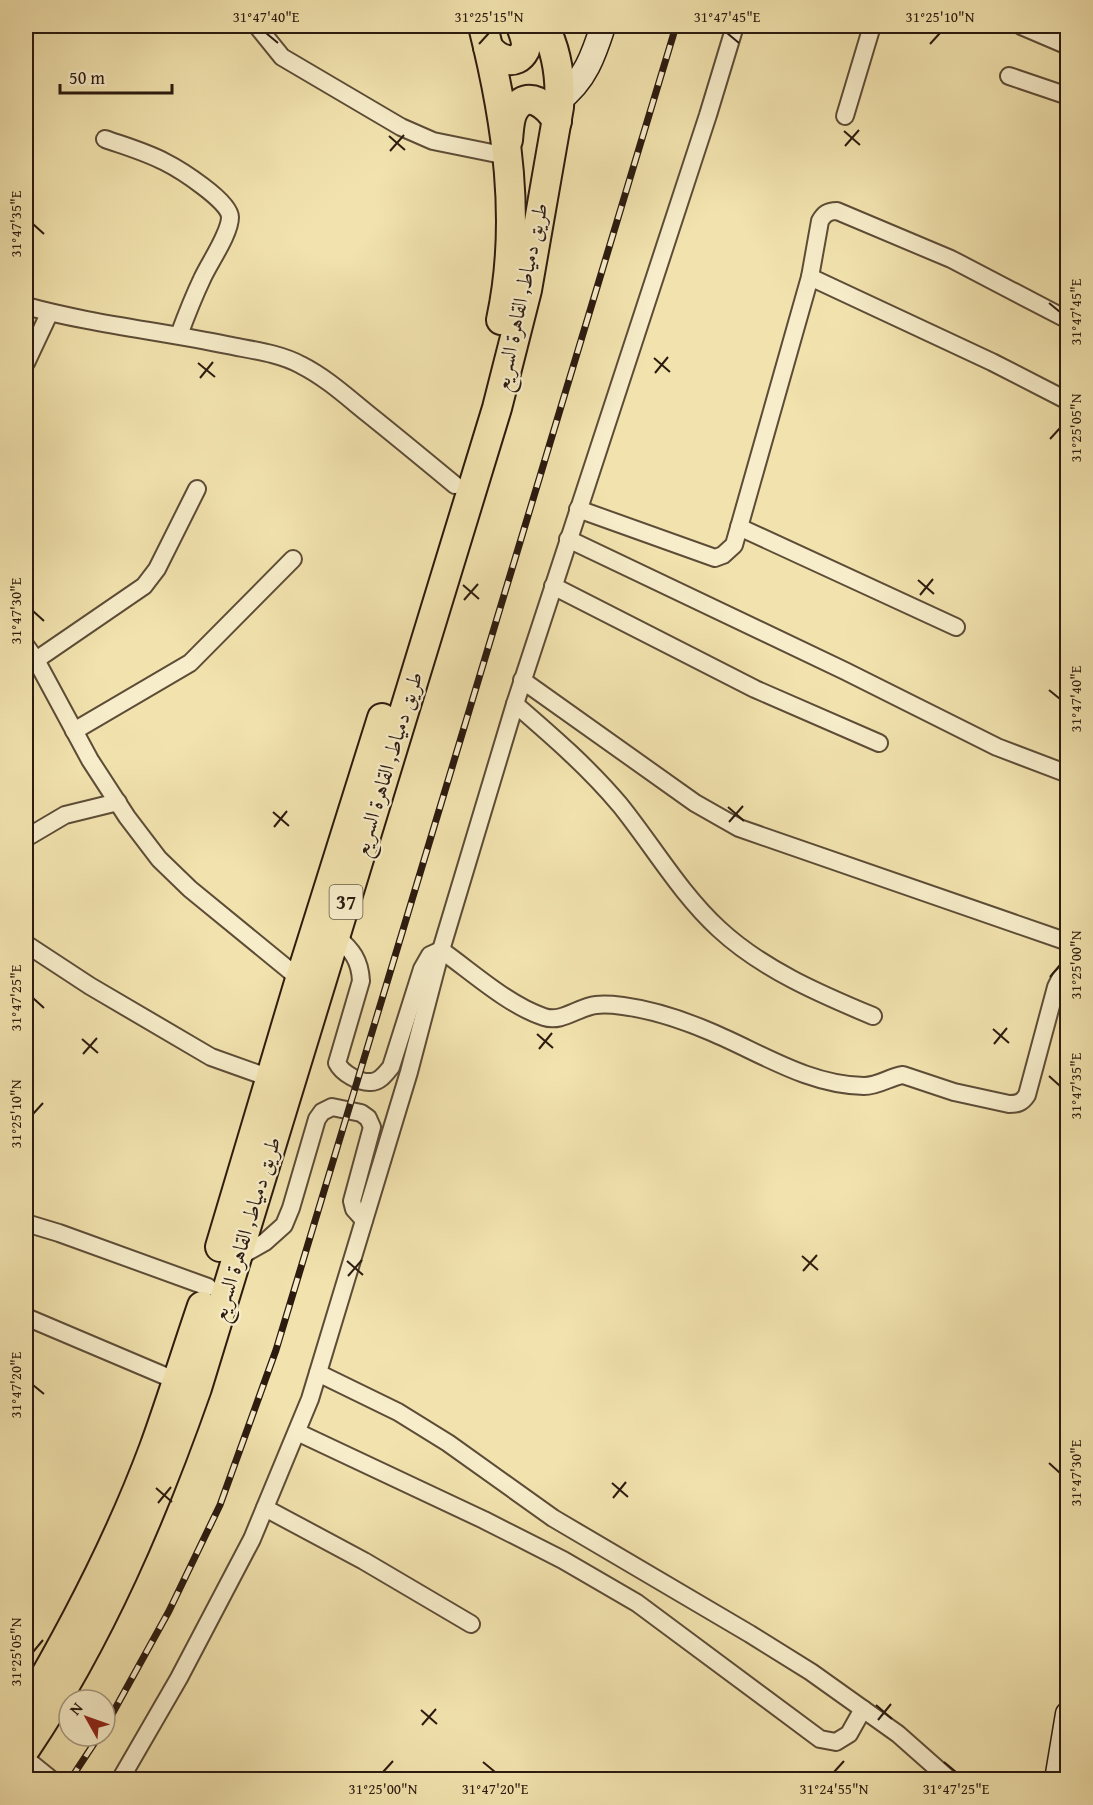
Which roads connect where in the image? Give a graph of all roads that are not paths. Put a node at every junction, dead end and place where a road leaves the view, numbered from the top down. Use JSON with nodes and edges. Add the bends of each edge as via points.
{"nodes":[{"id":1,"x":256,"y":26,"type":"edge"},
{"id":2,"x":521,"y":26,"type":"edge"},
{"id":3,"x":544,"y":26,"type":"edge"},
{"id":4,"x":603,"y":26,"type":"edge"},
{"id":5,"x":735,"y":26,"type":"edge"},
{"id":6,"x":872,"y":26,"type":"edge"},
{"id":7,"x":1021,"y":26,"type":"edge"},
{"id":8,"x":486,"y":36,"type":"edge"},
{"id":9,"x":1068,"y":46,"type":"edge"},
{"id":10,"x":1009,"y":76,"type":"dead end"},
{"id":11,"x":1068,"y":96,"type":"edge"},
{"id":12,"x":558,"y":110,"type":"junction"},
{"id":13,"x":845,"y":116,"type":"dead end"},
{"id":14,"x":105,"y":139,"type":"dead end"},
{"id":15,"x":507,"y":156,"type":"junction"},
{"id":16,"x":810,"y":277,"type":"junction"},
{"id":17,"x":26,"y":306,"type":"edge"},
{"id":18,"x":49,"y":314,"type":"junction"},
{"id":19,"x":1068,"y":320,"type":"edge"},
{"id":20,"x":179,"y":335,"type":"junction"},
{"id":21,"x":26,"y":363,"type":"edge"},
{"id":22,"x":1068,"y":401,"type":"edge"},
{"id":23,"x":455,"y":485,"type":"junction"},
{"id":24,"x":196,"y":489,"type":"dead end"},
{"id":25,"x":578,"y":509,"type":"junction"},
{"id":26,"x":739,"y":527,"type":"junction"},
{"id":27,"x":568,"y":539,"type":"junction"},
{"id":28,"x":293,"y":559,"type":"dead end"},
{"id":29,"x":553,"y":586,"type":"junction"},
{"id":30,"x":956,"y":627,"type":"dead end"},
{"id":31,"x":26,"y":646,"type":"edge"},
{"id":32,"x":36,"y":660,"type":"junction"},
{"id":33,"x":522,"y":680,"type":"junction"},
{"id":34,"x":515,"y":704,"type":"junction"},
{"id":35,"x":74,"y":731,"type":"junction"},
{"id":36,"x":879,"y":743,"type":"dead end"},
{"id":37,"x":1068,"y":774,"type":"edge"},
{"id":38,"x":118,"y":802,"type":"junction"},
{"id":39,"x":26,"y":838,"type":"edge"},
{"id":40,"x":336,"y":936,"type":"junction"},
{"id":41,"x":1068,"y":942,"type":"edge"},
{"id":42,"x":26,"y":944,"type":"edge"},
{"id":43,"x":441,"y":950,"type":"junction"},
{"id":44,"x":1068,"y":971,"type":"edge"},
{"id":45,"x":300,"y":979,"type":"junction"},
{"id":46,"x":873,"y":1016,"type":"dead end"},
{"id":47,"x":270,"y":1077,"type":"junction"},
{"id":48,"x":364,"y":1220,"type":"junction"},
{"id":49,"x":26,"y":1223,"type":"edge"},
{"id":50,"x":237,"y":1258,"type":"junction"},
{"id":51,"x":208,"y":1287,"type":"junction"},
{"id":52,"x":26,"y":1317,"type":"edge"},
{"id":53,"x":318,"y":1373,"type":"junction"},
{"id":54,"x":177,"y":1381,"type":"junction"},
{"id":55,"x":297,"y":1432,"type":"junction"},
{"id":56,"x":265,"y":1508,"type":"junction"},
{"id":57,"x":471,"y":1624,"type":"dead end"},
{"id":58,"x":26,"y":1709,"type":"edge"},
{"id":59,"x":863,"y":1709,"type":"junction"},
{"id":60,"x":1068,"y":1714,"type":"edge"},
{"id":61,"x":26,"y":1748,"type":"edge"},
{"id":62,"x":26,"y":1759,"type":"edge"},
{"id":63,"x":52,"y":1779,"type":"edge"},
{"id":64,"x":120,"y":1779,"type":"edge"},
{"id":65,"x":950,"y":1779,"type":"edge"},
{"id":66,"x":1057,"y":1779,"type":"edge"}],
"edges":[{"from":1,"to":15,"type":"street","via":[[282,57],[401,127],[433,141]]},
{"from":2,"to":8,"type":"highway","via":[[525,50],[510,61],[494,55]]},
{"from":3,"to":12,"type":"highway","name":"طريق دمياط, القاهرة السريع","number":"37","via":[[559,78]]},
{"from":4,"to":12,"type":"main road","via":[[587,68]]},
{"from":5,"to":25,"type":"street"},
{"from":6,"to":13,"type":"street"},
{"from":7,"to":9,"type":"street"},
{"from":8,"to":15,"type":"highway","name":"طريق دمياط, القاهرة السريع","number":"37"},
{"from":10,"to":11,"type":"street"},
{"from":12,"to":15,"type":"highway","via":[[539,102],[520,104],[513,111]]},
{"from":12,"to":40,"type":"highway","name":"طريق دمياط, القاهرة السريع","number":"37","via":[[527,290],[506,378]]},
{"from":14,"to":20,"type":"street","via":[[165,162],[191,178],[230,213],[226,231]]},
{"from":15,"to":23,"type":"highway","name":"طريق دمياط, القاهرة السريع","number":"37","via":[[512,230],[508,284],[489,372]]},
{"from":16,"to":19,"type":"street","via":[[820,221],[829,211],[837,211],[951,259]]},
{"from":16,"to":22,"type":"street"},
{"from":16,"to":26,"type":"street"},
{"from":17,"to":18,"type":"street"},
{"from":18,"to":20,"type":"street"},
{"from":18,"to":21,"type":"street"},
{"from":20,"to":23,"type":"street","via":[[299,364],[343,393]]},
{"from":23,"to":45,"type":"highway","name":"طريق دمياط, القاهرة السريع","number":"37"},
{"from":24,"to":32,"type":"street","via":[[157,569],[144,586]]},
{"from":25,"to":26,"type":"street","via":[[715,558],[734,545]]},
{"from":25,"to":27,"type":"street"},
{"from":26,"to":30,"type":"street"},
{"from":27,"to":29,"type":"street"},
{"from":27,"to":37,"type":"street","via":[[997,747]]},
{"from":28,"to":35,"type":"street","via":[[190,663]]},
{"from":29,"to":33,"type":"street"},
{"from":29,"to":36,"type":"street","via":[[754,689]]},
{"from":31,"to":32,"type":"street"},
{"from":32,"to":35,"type":"street"},
{"from":33,"to":34,"type":"street"},
{"from":33,"to":41,"type":"street","via":[[716,817],[760,836]]},
{"from":34,"to":43,"type":"street"},
{"from":34,"to":46,"type":"street","via":[[596,777],[687,896],[720,930],[784,974]]},
{"from":35,"to":38,"type":"street"},
{"from":38,"to":39,"type":"street","via":[[65,815]]},
{"from":38,"to":45,"type":"street","via":[[176,877]]},
{"from":40,"to":43,"type":"street","via":[[352,950],[361,981],[337,1063],[347,1075],[371,1082],[382,1078],[391,1067],[422,969],[430,955]]},
{"from":40,"to":50,"type":"highway","name":"طريق دمياط, القاهرة السريع","number":"37"},
{"from":42,"to":47,"type":"street","via":[[211,1057]]},
{"from":43,"to":44,"type":"street","via":[[508,999],[546,1018],[564,1017],[596,1005],[624,1006],[695,1026],[820,1079],[866,1086],[903,1075],[1009,1104],[1022,1102],[1027,1095],[1056,987]]},
{"from":43,"to":48,"type":"street"},
{"from":45,"to":47,"type":"highway","name":"طريق دمياط, القاهرة السريع","number":"37"},
{"from":47,"to":51,"type":"highway","name":"طريق دمياط, القاهرة السريع","number":"37"},
{"from":48,"to":50,"type":"street","via":[[352,1201],[372,1127],[361,1113],[332,1107],[317,1119],[284,1225]]},
{"from":48,"to":53,"type":"street"},
{"from":49,"to":51,"type":"street"},
{"from":50,"to":61,"type":"highway","name":"طريق دمياط, القاهرة السريع","number":"37","via":[[197,1388],[146,1519],[85,1648]]},
{"from":51,"to":54,"type":"highway","name":"طريق دمياط, القاهرة السريع","number":"37"},
{"from":52,"to":54,"type":"street"},
{"from":53,"to":55,"type":"street"},
{"from":53,"to":59,"type":"street","via":[[398,1412],[554,1518],[812,1672]]},
{"from":54,"to":58,"type":"highway","name":"طريق دمياط, القاهرة السريع","number":"37","via":[[154,1449],[93,1587]]},
{"from":55,"to":56,"type":"street"},
{"from":55,"to":59,"type":"street","via":[[484,1520],[628,1598],[820,1739],[836,1742],[849,1734]]},
{"from":56,"to":57,"type":"street"},
{"from":56,"to":64,"type":"street","via":[[179,1678]]},
{"from":59,"to":65,"type":"street"},
{"from":60,"to":66,"type":"main road"},
{"from":62,"to":63,"type":"street"}]}
